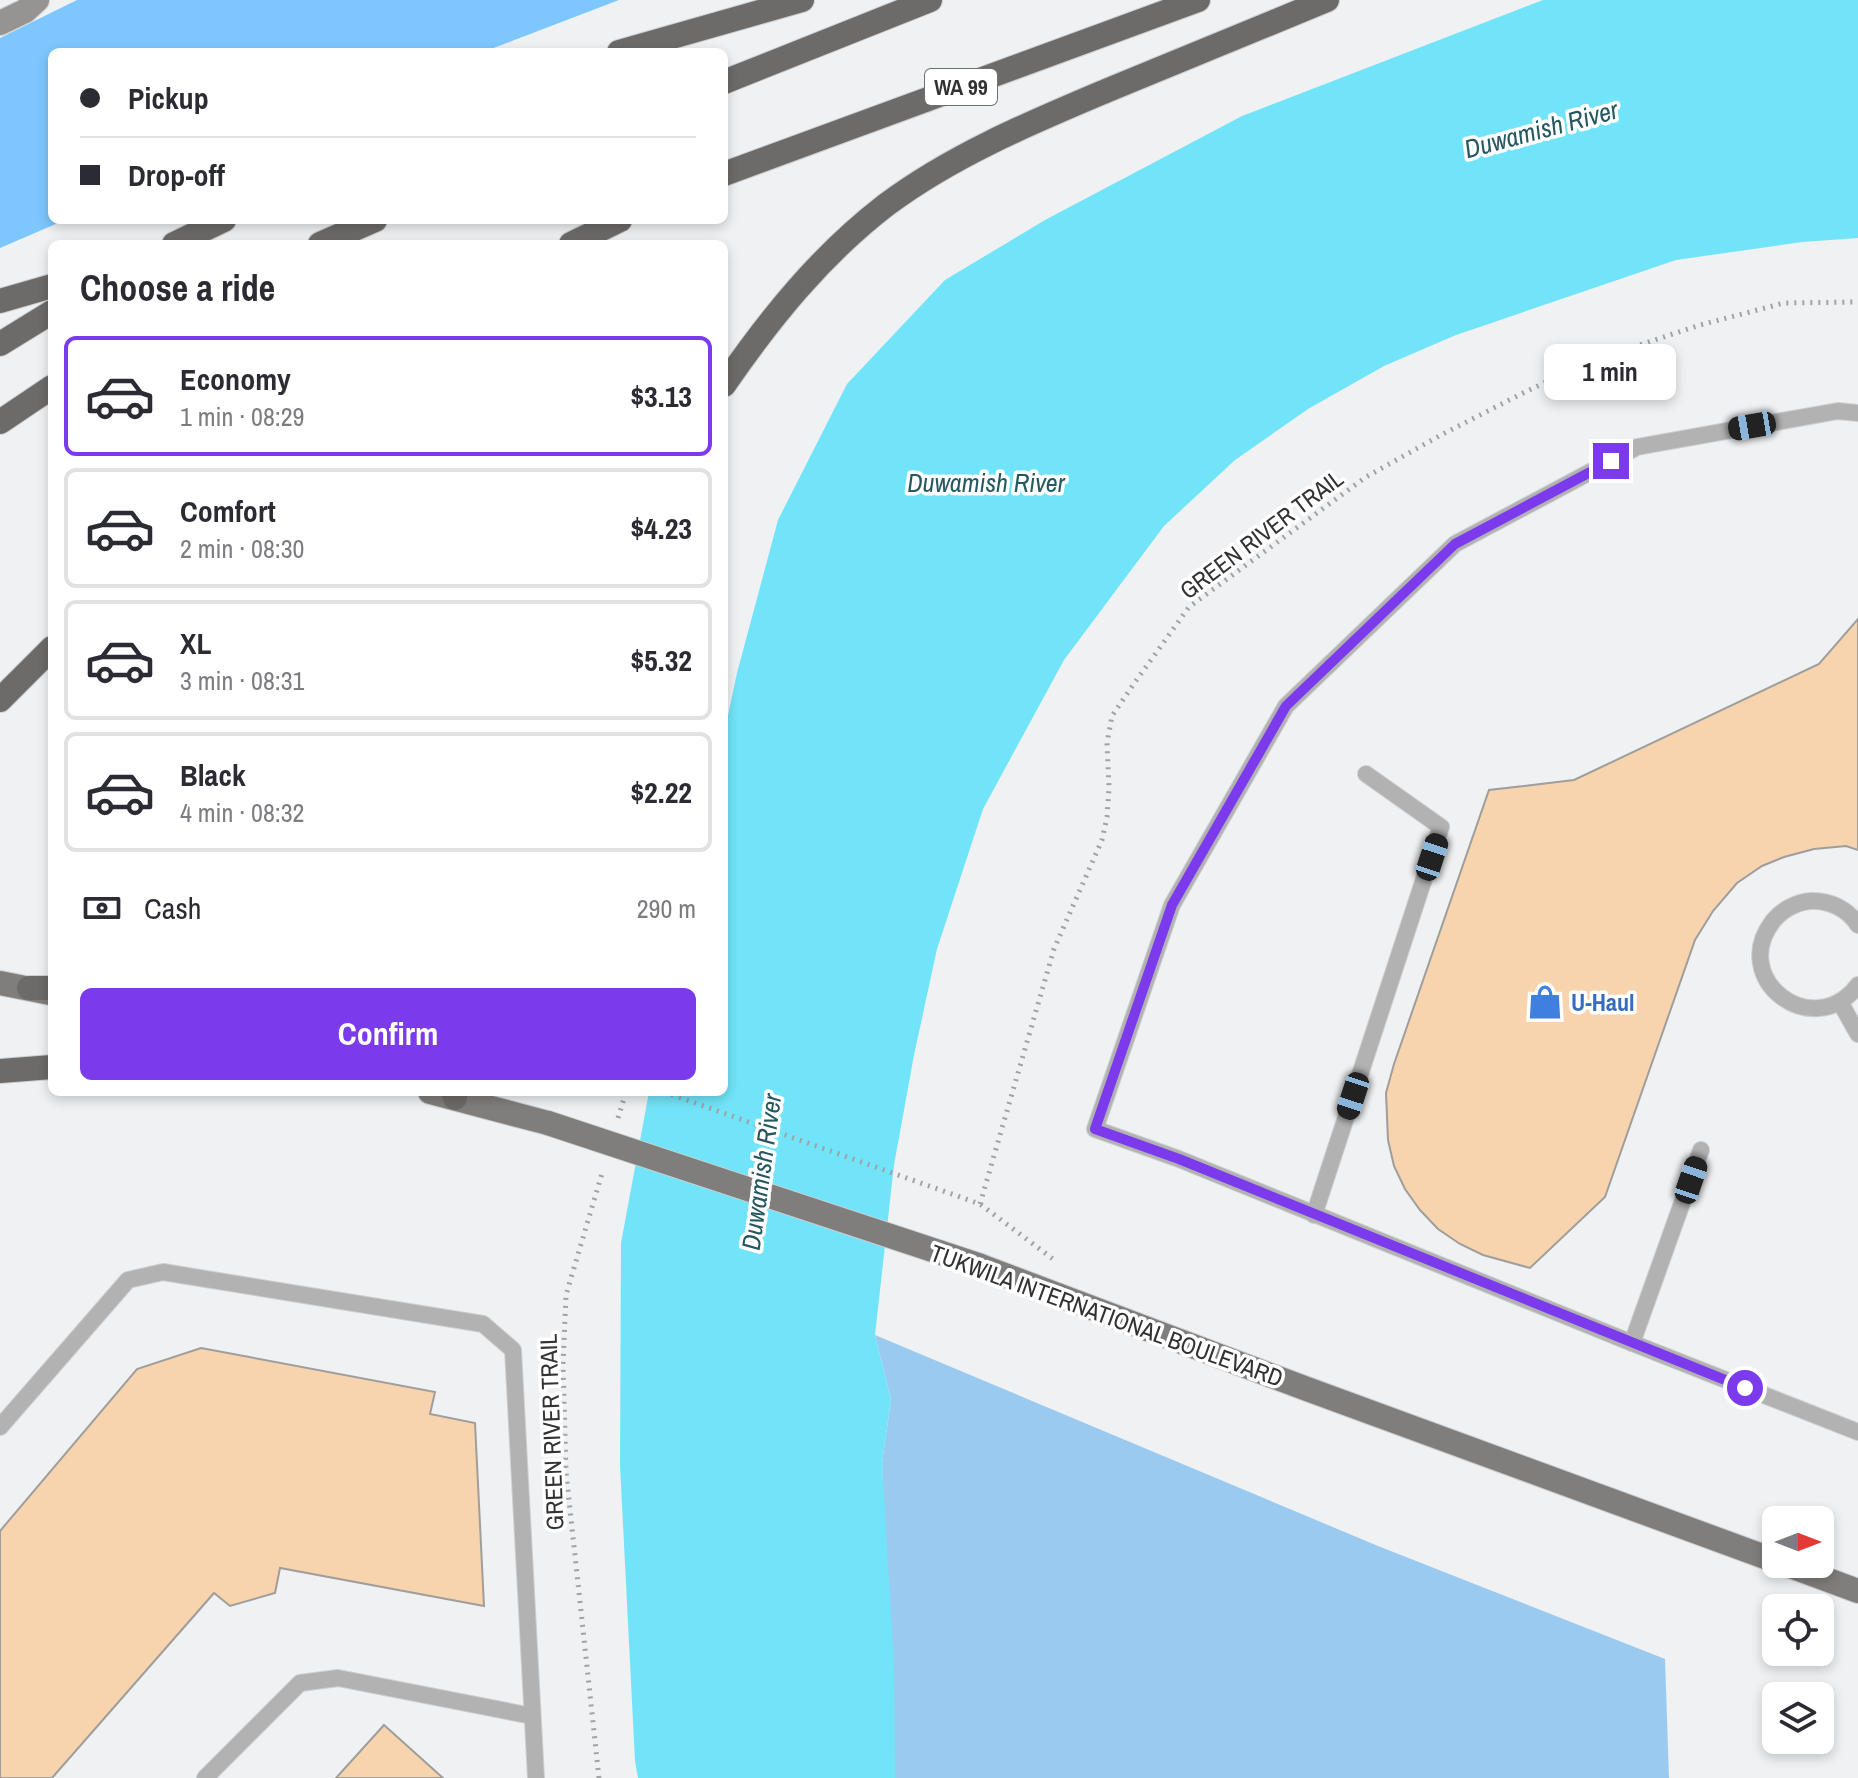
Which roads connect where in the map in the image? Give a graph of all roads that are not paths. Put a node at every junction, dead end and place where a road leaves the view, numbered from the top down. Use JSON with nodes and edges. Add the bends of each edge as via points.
{"nodes":[{"id":1,"x":37,"y":0,"type":"edge"},
{"id":2,"x":802,"y":0,"type":"edge"},
{"id":3,"x":930,"y":0,"type":"edge"},
{"id":4,"x":1198,"y":0,"type":"edge"},
{"id":5,"x":1327,"y":0,"type":"edge"},
{"id":6,"x":0,"y":23,"type":"edge"},
{"id":7,"x":633,"y":48,"type":"edge"},
{"id":8,"x":728,"y":80,"type":"edge"},
{"id":9,"x":728,"y":173,"type":"edge"},
{"id":10,"x":216,"y":224,"type":"edge"},
{"id":11,"x":366,"y":224,"type":"edge"},
{"id":12,"x":612,"y":224,"type":"edge"},
{"id":13,"x":182,"y":240,"type":"edge"},
{"id":14,"x":329,"y":240,"type":"edge"},
{"id":15,"x":579,"y":240,"type":"edge"},
{"id":16,"x":48,"y":287,"type":"edge"},
{"id":17,"x":0,"y":301,"type":"edge"},
{"id":18,"x":48,"y":314,"type":"edge"},
{"id":19,"x":0,"y":344,"type":"edge"},
{"id":20,"x":728,"y":379,"type":"edge"},
{"id":21,"x":48,"y":390,"type":"edge"},
{"id":22,"x":1858,"y":413,"type":"edge"},
{"id":23,"x":0,"y":422,"type":"edge"},
{"id":24,"x":48,"y":652,"type":"edge"},
{"id":25,"x":48,"y":658,"type":"edge"},
{"id":26,"x":29,"y":671,"type":"junction"},
{"id":27,"x":0,"y":700,"type":"edge"},
{"id":28,"x":1366,"y":774,"type":"dead end"},
{"id":29,"x":1858,"y":925,"type":"edge"},
{"id":30,"x":0,"y":983,"type":"edge"},
{"id":31,"x":1858,"y":985,"type":"edge"},
{"id":32,"x":44,"y":990,"type":"edge"},
{"id":33,"x":1840,"y":1002,"type":"junction"},
{"id":34,"x":1858,"y":1034,"type":"edge"},
{"id":35,"x":48,"y":1067,"type":"edge"},
{"id":36,"x":0,"y":1071,"type":"edge"},
{"id":37,"x":457,"y":1096,"type":"edge"},
{"id":38,"x":1701,"y":1150,"type":"dead end"},
{"id":39,"x":1314,"y":1215,"type":"junction"},
{"id":40,"x":1632,"y":1343,"type":"junction"},
{"id":41,"x":0,"y":1427,"type":"edge"},
{"id":42,"x":1858,"y":1432,"type":"edge"},
{"id":43,"x":1762,"y":1556,"type":"edge"},
{"id":44,"x":1823,"y":1578,"type":"edge"},
{"id":45,"x":1858,"y":1591,"type":"edge"},
{"id":46,"x":532,"y":1716,"type":"junction"},
{"id":47,"x":205,"y":1778,"type":"edge"},
{"id":48,"x":536,"y":1778,"type":"edge"}],
"edges":[{"from":1,"to":6,"type":"street"},
{"from":2,"to":7,"type":"highway"},
{"from":3,"to":8,"type":"highway"},
{"from":4,"to":9,"type":"highway","number":"WA 99"},
{"from":5,"to":20,"type":"highway","via":[[1057,111],[935,173],[887,205],[825,259]]},
{"from":10,"to":13,"type":"highway"},
{"from":11,"to":14,"type":"highway"},
{"from":12,"to":15,"type":"highway"},
{"from":16,"to":17,"type":"highway"},
{"from":18,"to":19,"type":"highway"},
{"from":21,"to":23,"type":"highway"},
{"from":22,"to":39,"type":"lane","via":[[1838,411],[1637,447],[1455,544],[1286,706],[1172,905],[1095,1129]]},
{"from":24,"to":26,"type":"highway"},
{"from":25,"to":26,"type":"highway"},
{"from":26,"to":27,"type":"highway"},
{"from":28,"to":39,"type":"lane","via":[[1441,827]]},
{"from":29,"to":33,"type":"lane","via":[[1842,909],[1809,901],[1778,915],[1761,945],[1766,979],[1790,1003],[1824,1008]]},
{"from":30,"to":32,"type":"main road"},
{"from":31,"to":33,"type":"lane"},
{"from":33,"to":34,"type":"lane"},
{"from":35,"to":36,"type":"highway"},
{"from":37,"to":43,"type":"main road","name":"TUKWILA INTERNATIONAL BOULEVARD","bridge":true,"via":[[978,1265]]},
{"from":38,"to":40,"type":"lane"},
{"from":39,"to":40,"type":"lane"},
{"from":40,"to":42,"type":"lane"},
{"from":41,"to":46,"type":"lane","via":[[128,1280],[163,1272],[483,1324],[513,1350]]},
{"from":44,"to":45,"type":"main road"},
{"from":46,"to":47,"type":"lane","via":[[338,1678],[300,1683]]},
{"from":46,"to":48,"type":"lane"}]}
